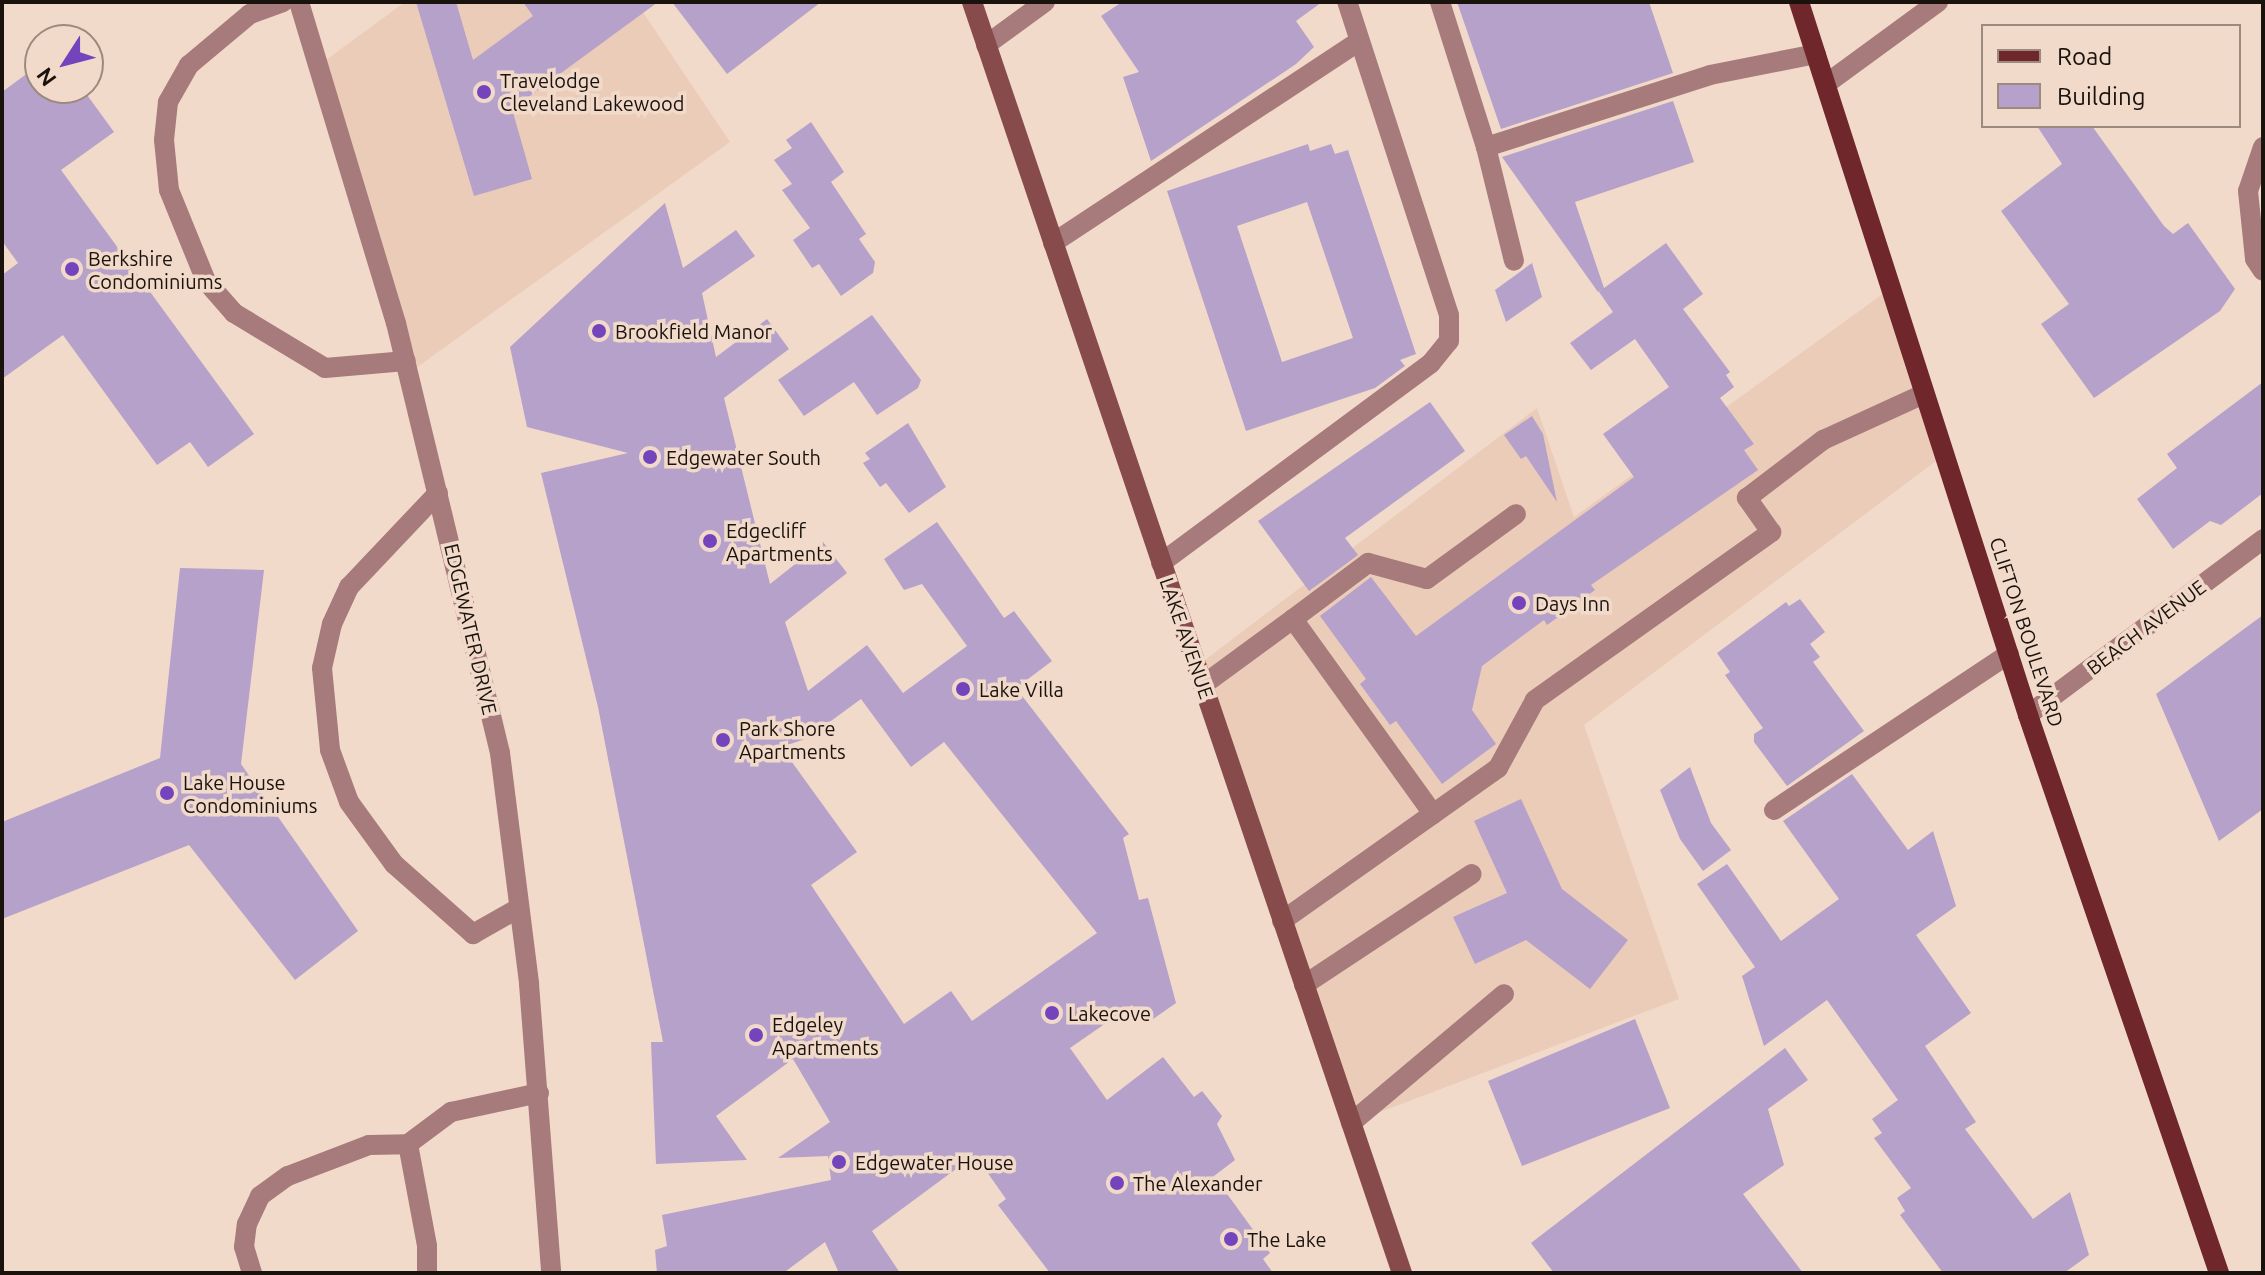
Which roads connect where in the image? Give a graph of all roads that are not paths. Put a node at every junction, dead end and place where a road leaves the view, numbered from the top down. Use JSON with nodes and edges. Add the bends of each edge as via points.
{"nodes":[{"id":1,"x":283,"y":2,"type":"edge"},
{"id":2,"x":299,"y":2,"type":"edge"},
{"id":3,"x":972,"y":2,"type":"edge"},
{"id":4,"x":1045,"y":2,"type":"edge"},
{"id":5,"x":1347,"y":2,"type":"edge"},
{"id":6,"x":1440,"y":2,"type":"edge"},
{"id":7,"x":1799,"y":2,"type":"edge"},
{"id":8,"x":1938,"y":2,"type":"edge"},
{"id":9,"x":1358,"y":42,"type":"junction"},
{"id":10,"x":986,"y":45,"type":"junction"},
{"id":11,"x":1816,"y":54,"type":"junction"},
{"id":12,"x":1826,"y":84,"type":"junction"},
{"id":13,"x":1486,"y":147,"type":"junction"},
{"id":14,"x":2263,"y":147,"type":"edge"},
{"id":15,"x":1053,"y":243,"type":"junction"},
{"id":16,"x":1514,"y":261,"type":"dead end"},
{"id":17,"x":2263,"y":271,"type":"edge"},
{"id":18,"x":406,"y":361,"type":"junction"},
{"id":19,"x":1924,"y":394,"type":"junction"},
{"id":20,"x":438,"y":493,"type":"junction"},
{"id":21,"x":1516,"y":514,"type":"dead end"},
{"id":22,"x":2263,"y":539,"type":"edge"},
{"id":23,"x":1161,"y":563,"type":"junction"},
{"id":24,"x":1293,"y":619,"type":"junction"},
{"id":25,"x":2009,"y":654,"type":"junction"},
{"id":26,"x":1203,"y":685,"type":"junction"},
{"id":27,"x":2028,"y":715,"type":"junction"},
{"id":28,"x":1774,"y":810,"type":"dead end"},
{"id":29,"x":1433,"y":814,"type":"junction"},
{"id":30,"x":1472,"y":874,"type":"dead end"},
{"id":31,"x":519,"y":908,"type":"junction"},
{"id":32,"x":1282,"y":921,"type":"junction"},
{"id":33,"x":1304,"y":985,"type":"junction"},
{"id":34,"x":1504,"y":994,"type":"dead end"},
{"id":35,"x":539,"y":1093,"type":"junction"},
{"id":36,"x":1351,"y":1123,"type":"junction"},
{"id":37,"x":408,"y":1144,"type":"junction"},
{"id":38,"x":252,"y":1273,"type":"edge"},
{"id":39,"x":427,"y":1273,"type":"edge"},
{"id":40,"x":551,"y":1273,"type":"edge"},
{"id":41,"x":1402,"y":1273,"type":"edge"},
{"id":42,"x":2219,"y":1273,"type":"edge"}],
"edges":[{"from":1,"to":18,"type":"street","via":[[250,14],[189,65],[168,102],[164,140],[169,190],[206,281],[234,313],[325,368]]},
{"from":2,"to":18,"type":"street","name":"EDGEWATER DRIVE"},
{"from":3,"to":10,"type":"street","name":"LAKE AVENUE"},
{"from":4,"to":10,"type":"street"},
{"from":5,"to":9,"type":"street"},
{"from":6,"to":13,"type":"street"},
{"from":7,"to":11,"type":"main road","name":"CLIFTON BOULEVARD"},
{"from":8,"to":12,"type":"street"},
{"from":9,"to":15,"type":"street"},
{"from":9,"to":23,"type":"street","via":[[1449,315],[1449,341],[1431,363]]},
{"from":10,"to":15,"type":"street","name":"LAKE AVENUE"},
{"from":11,"to":12,"type":"main road","name":"CLIFTON BOULEVARD"},
{"from":11,"to":13,"type":"street","via":[[1710,75]]},
{"from":12,"to":19,"type":"main road","name":"CLIFTON BOULEVARD"},
{"from":13,"to":16,"type":"street"},
{"from":14,"to":17,"type":"street","via":[[2248,191],[2255,259]]},
{"from":15,"to":23,"type":"street","name":"LAKE AVENUE"},
{"from":18,"to":20,"type":"street","name":"EDGEWATER DRIVE"},
{"from":19,"to":25,"type":"main road","name":"CLIFTON BOULEVARD"},
{"from":19,"to":29,"type":"street","via":[[1823,440],[1747,498],[1771,532],[1535,700],[1498,768]]},
{"from":20,"to":31,"type":"street","name":"EDGEWATER DRIVE","via":[[500,753]]},
{"from":20,"to":31,"type":"street","via":[[349,587],[332,624],[322,668],[330,750],[349,802],[394,864],[473,934]]},
{"from":21,"to":24,"type":"street","via":[[1427,579],[1368,563]]},
{"from":22,"to":27,"type":"street","name":"BEACH AVENUE"},
{"from":23,"to":26,"type":"street","name":"LAKE AVENUE"},
{"from":24,"to":26,"type":"street"},
{"from":24,"to":29,"type":"street"},
{"from":25,"to":27,"type":"main road","name":"CLIFTON BOULEVARD"},
{"from":25,"to":28,"type":"street"},
{"from":26,"to":32,"type":"street","name":"LAKE AVENUE"},
{"from":27,"to":42,"type":"main road","name":"CLIFTON BOULEVARD"},
{"from":29,"to":32,"type":"street"},
{"from":30,"to":33,"type":"street"},
{"from":31,"to":35,"type":"street","name":"EDGEWATER DRIVE"},
{"from":32,"to":33,"type":"street","name":"LAKE AVENUE"},
{"from":33,"to":36,"type":"street","name":"LAKE AVENUE"},
{"from":34,"to":36,"type":"street"},
{"from":35,"to":37,"type":"street","via":[[451,1112]]},
{"from":35,"to":40,"type":"street","name":"EDGEWATER DRIVE"},
{"from":36,"to":41,"type":"street","name":"LAKE AVENUE"},
{"from":37,"to":38,"type":"street","via":[[369,1145],[329,1156],[260,1196],[244,1247]]},
{"from":37,"to":39,"type":"street"}]}
